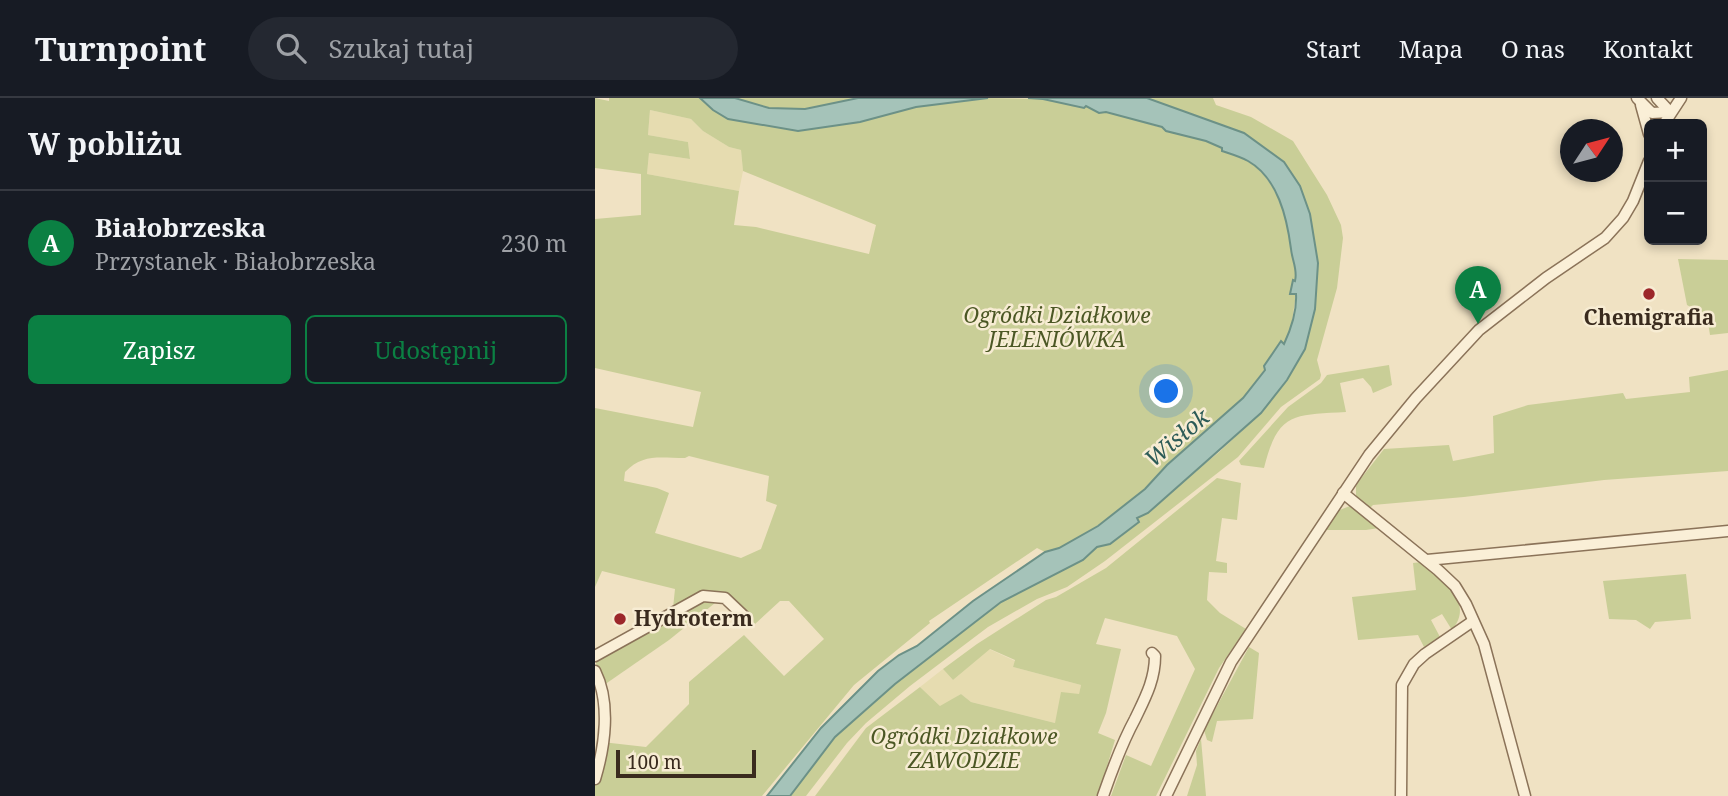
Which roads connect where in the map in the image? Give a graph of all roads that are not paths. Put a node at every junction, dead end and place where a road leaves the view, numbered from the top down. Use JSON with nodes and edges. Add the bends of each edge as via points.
{"nodes":[{"id":1,"x":1657,"y":98,"type":"edge"},
{"id":2,"x":1681,"y":98,"type":"edge"},
{"id":3,"x":1639,"y":100,"type":"edge"},
{"id":4,"x":1670,"y":112,"type":"junction"},
{"id":5,"x":1645,"y":119,"type":"edge"},
{"id":6,"x":1666,"y":119,"type":"edge"},
{"id":7,"x":1644,"y":174,"type":"edge"},
{"id":8,"x":1343,"y":493,"type":"junction"},
{"id":9,"x":1728,"y":531,"type":"edge"},
{"id":10,"x":1427,"y":560,"type":"junction"},
{"id":11,"x":745,"y":617,"type":"dead end"},
{"id":12,"x":1473,"y":621,"type":"junction"},
{"id":13,"x":1152,"y":653,"type":"dead end"},
{"id":14,"x":595,"y":656,"type":"edge"},
{"id":15,"x":595,"y":671,"type":"edge"},
{"id":16,"x":595,"y":779,"type":"edge"},
{"id":17,"x":1103,"y":796,"type":"edge"},
{"id":18,"x":1166,"y":796,"type":"edge"},
{"id":19,"x":1401,"y":796,"type":"edge"},
{"id":20,"x":1525,"y":796,"type":"edge"}],
"edges":[{"from":1,"to":4,"type":"street"},
{"from":2,"to":4,"type":"street"},
{"from":3,"to":4,"type":"street","via":[[1653,113]]},
{"from":3,"to":5,"type":"street"},
{"from":4,"to":6,"type":"street"},
{"from":7,"to":8,"type":"street","via":[[1623,218],[1605,238],[1479,330],[1416,398]]},
{"from":8,"to":10,"type":"street"},
{"from":8,"to":18,"type":"street","via":[[1231,662]]},
{"from":9,"to":10,"type":"street"},
{"from":10,"to":12,"type":"street","via":[[1455,586]]},
{"from":11,"to":14,"type":"street","via":[[725,598],[703,596]]},
{"from":12,"to":19,"type":"street","via":[[1425,654],[1402,685]]},
{"from":12,"to":20,"type":"street","via":[[1484,644]]},
{"from":13,"to":17,"type":"street","via":[[1155,665],[1150,690]]},
{"from":15,"to":16,"type":"street","via":[[605,702]]}]}
